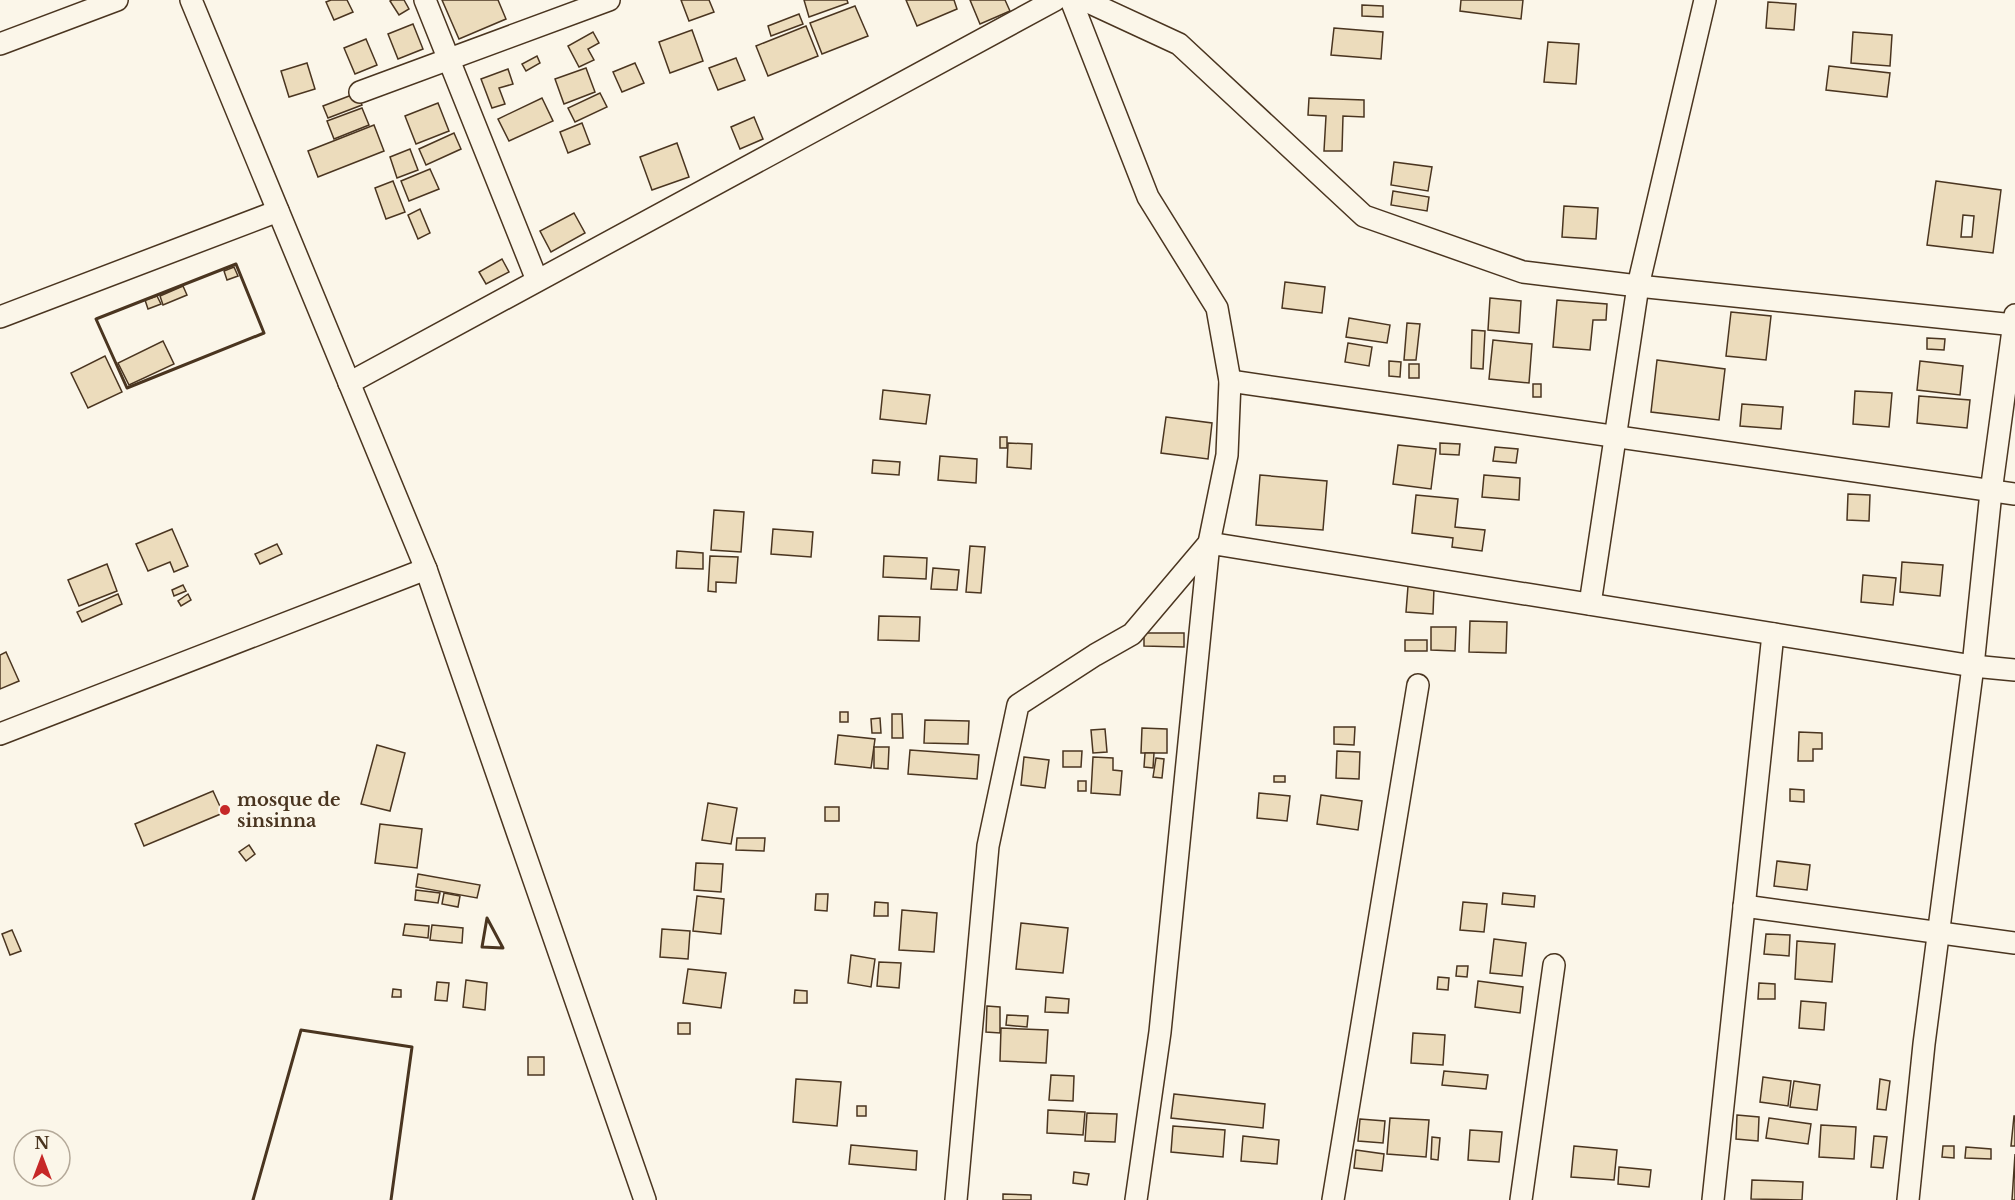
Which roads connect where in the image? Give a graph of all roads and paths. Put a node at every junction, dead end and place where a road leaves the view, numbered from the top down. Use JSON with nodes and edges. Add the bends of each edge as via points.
{"nodes":[{"id":1,"x":117,"y":0,"type":"edge"},
{"id":2,"x":191,"y":0,"type":"edge"},
{"id":3,"x":425,"y":0,"type":"edge"},
{"id":4,"x":609,"y":0,"type":"edge"},
{"id":5,"x":1055,"y":0,"type":"edge"},
{"id":6,"x":1071,"y":0,"type":"edge"},
{"id":7,"x":1084,"y":0,"type":"edge"},
{"id":8,"x":1705,"y":0,"type":"edge"},
{"id":9,"x":0,"y":44,"type":"edge"},
{"id":10,"x":448,"y":60,"type":"junction"},
{"id":11,"x":360,"y":92,"type":"dead end"},
{"id":12,"x":278,"y":211,"type":"junction"},
{"id":13,"x":537,"y":280,"type":"junction"},
{"id":14,"x":1638,"y":286,"type":"junction"},
{"id":15,"x":0,"y":316,"type":"edge"},
{"id":16,"x":2014,"y":321,"type":"edge"},
{"id":17,"x":1230,"y":381,"type":"junction"},
{"id":18,"x":349,"y":383,"type":"junction"},
{"id":19,"x":1616,"y":437,"type":"junction"},
{"id":20,"x":1991,"y":492,"type":"junction"},
{"id":21,"x":2015,"y":494,"type":"edge"},
{"id":22,"x":1209,"y":543,"type":"junction"},
{"id":23,"x":426,"y":569,"type":"junction"},
{"id":24,"x":1590,"y":604,"type":"junction"},
{"id":25,"x":1773,"y":634,"type":"junction"},
{"id":26,"x":1973,"y":666,"type":"junction"},
{"id":27,"x":2015,"y":670,"type":"edge"},
{"id":28,"x":1418,"y":685,"type":"dead end"},
{"id":29,"x":0,"y":734,"type":"edge"},
{"id":30,"x":1744,"y":906,"type":"junction"},
{"id":31,"x":1938,"y":933,"type":"junction"},
{"id":32,"x":2015,"y":943,"type":"edge"},
{"id":33,"x":1554,"y":965,"type":"dead end"},
{"id":34,"x":645,"y":1200,"type":"edge"},
{"id":35,"x":956,"y":1200,"type":"edge"},
{"id":36,"x":1136,"y":1200,"type":"edge"},
{"id":37,"x":1333,"y":1200,"type":"edge"},
{"id":38,"x":1521,"y":1200,"type":"edge"},
{"id":39,"x":1713,"y":1200,"type":"edge"},
{"id":40,"x":1908,"y":1200,"type":"edge"}],
"edges":[{"from":1,"to":9,"type":"street"},
{"from":2,"to":12,"type":"street"},
{"from":3,"to":10,"type":"street"},
{"from":4,"to":10,"type":"street"},
{"from":5,"to":13,"type":"street"},
{"from":6,"to":17,"type":"street","via":[[1148,197],[1217,308]]},
{"from":7,"to":14,"type":"street","via":[[1179,44],[1364,216],[1523,272]]},
{"from":8,"to":14,"type":"street"},
{"from":10,"to":11,"type":"street"},
{"from":10,"to":13,"type":"street"},
{"from":12,"to":15,"type":"street"},
{"from":12,"to":18,"type":"street"},
{"from":13,"to":18,"type":"street"},
{"from":14,"to":16,"type":"street"},
{"from":14,"to":19,"type":"street"},
{"from":16,"to":20,"type":"street"},
{"from":17,"to":19,"type":"street"},
{"from":17,"to":22,"type":"street","via":[[1227,455]]},
{"from":18,"to":23,"type":"street"},
{"from":19,"to":20,"type":"street"},
{"from":19,"to":24,"type":"street"},
{"from":20,"to":21,"type":"street"},
{"from":20,"to":26,"type":"street"},
{"from":22,"to":24,"type":"street"},
{"from":22,"to":35,"type":"street","via":[[1132,634],[1018,705],[988,846]]},
{"from":22,"to":36,"type":"street","via":[[1160,1032]]},
{"from":23,"to":29,"type":"street"},
{"from":23,"to":34,"type":"street"},
{"from":24,"to":25,"type":"street"},
{"from":25,"to":26,"type":"street"},
{"from":25,"to":30,"type":"street"},
{"from":26,"to":27,"type":"street"},
{"from":26,"to":31,"type":"street"},
{"from":28,"to":37,"type":"street"},
{"from":30,"to":31,"type":"street"},
{"from":30,"to":39,"type":"street"},
{"from":31,"to":32,"type":"street"},
{"from":31,"to":40,"type":"street"},
{"from":33,"to":38,"type":"street"}]}
